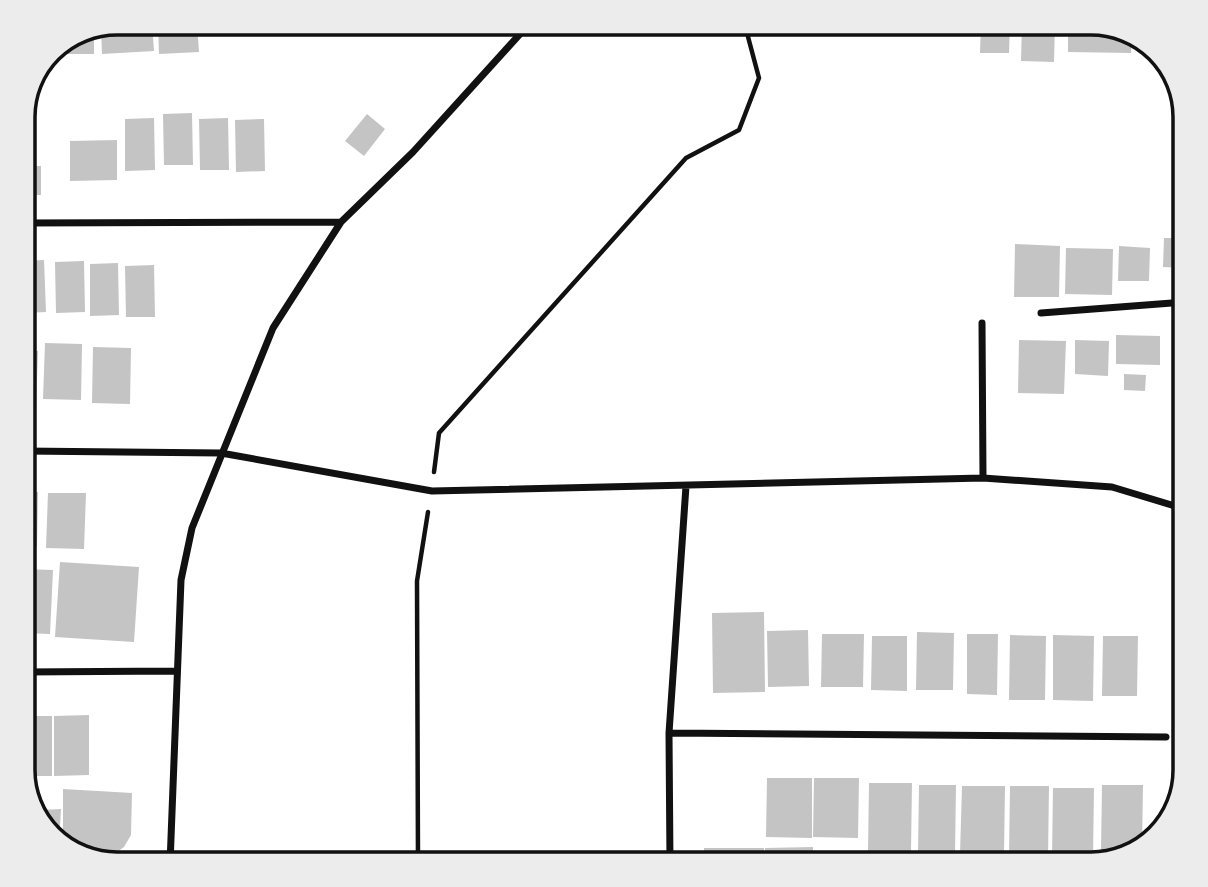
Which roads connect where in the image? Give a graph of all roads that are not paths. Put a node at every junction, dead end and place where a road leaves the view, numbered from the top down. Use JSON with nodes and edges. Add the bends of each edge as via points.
{"nodes":[{"id":1,"x":519,"y":35,"type":"edge"},
{"id":2,"x":341,"y":222,"type":"junction"},
{"id":3,"x":35,"y":223,"type":"edge"},
{"id":4,"x":1173,"y":304,"type":"edge"},
{"id":5,"x":1041,"y":313,"type":"dead end"},
{"id":6,"x":982,"y":323,"type":"dead end"},
{"id":7,"x":35,"y":452,"type":"edge"},
{"id":8,"x":221,"y":453,"type":"junction"},
{"id":9,"x":983,"y":478,"type":"junction"},
{"id":10,"x":686,"y":486,"type":"junction"},
{"id":11,"x":1173,"y":505,"type":"edge"},
{"id":12,"x":176,"y":671,"type":"junction"},
{"id":13,"x":35,"y":672,"type":"edge"},
{"id":14,"x":669,"y":733,"type":"junction"},
{"id":15,"x":1166,"y":737,"type":"dead end"},
{"id":16,"x":170,"y":852,"type":"edge"},
{"id":17,"x":670,"y":852,"type":"edge"}],
"edges":[{"from":1,"to":2,"type":"street","via":[[413,152]]},
{"from":2,"to":3,"type":"street"},
{"from":2,"to":8,"type":"street","via":[[273,328]]},
{"from":4,"to":5,"type":"street"},
{"from":6,"to":9,"type":"street"},
{"from":7,"to":8,"type":"street"},
{"from":8,"to":10,"type":"street","via":[[432,491]]},
{"from":8,"to":12,"type":"street","via":[[192,527],[181,580]]},
{"from":9,"to":10,"type":"street"},
{"from":9,"to":11,"type":"street","via":[[1112,487]]},
{"from":10,"to":14,"type":"street"},
{"from":12,"to":13,"type":"street"},
{"from":12,"to":16,"type":"street"},
{"from":14,"to":15,"type":"street"},
{"from":14,"to":17,"type":"street"}]}
